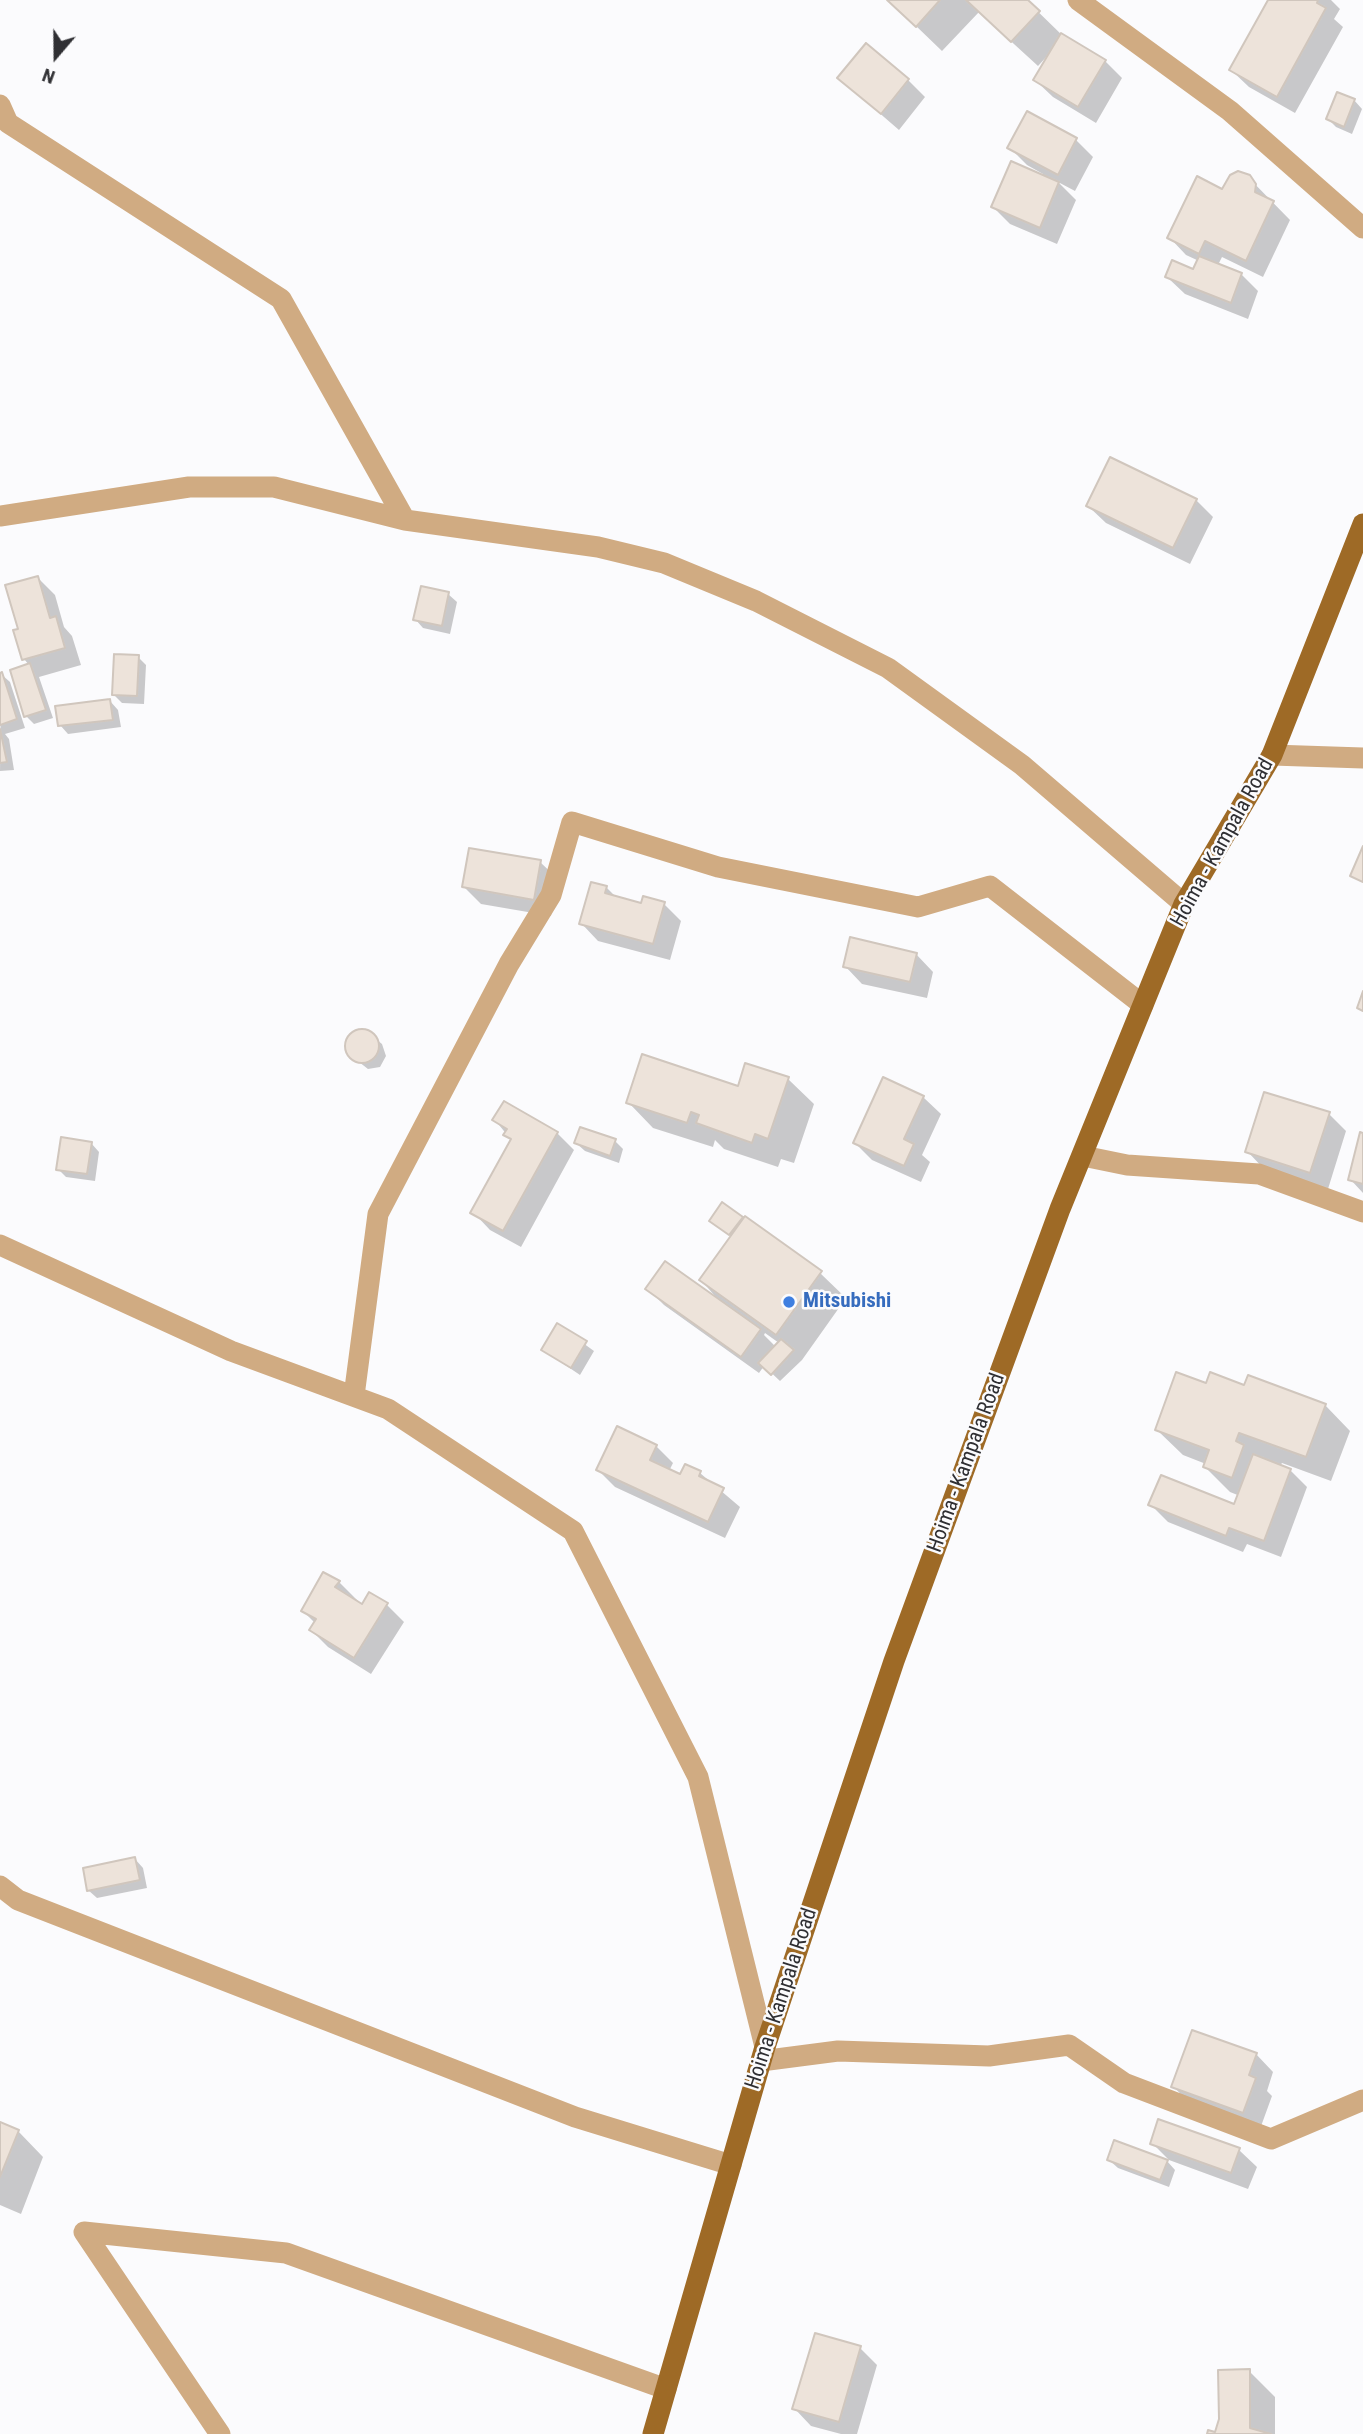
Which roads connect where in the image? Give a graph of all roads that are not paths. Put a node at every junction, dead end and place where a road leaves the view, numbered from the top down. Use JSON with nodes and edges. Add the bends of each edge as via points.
{"nodes":[{"id":1,"x":1079,"y":0,"type":"edge"},
{"id":2,"x":0,"y":106,"type":"edge"},
{"id":3,"x":1363,"y":228,"type":"edge"},
{"id":4,"x":0,"y":516,"type":"edge"},
{"id":5,"x":405,"y":520,"type":"junction"},
{"id":6,"x":1363,"y":524,"type":"edge"},
{"id":7,"x":1272,"y":755,"type":"junction"},
{"id":8,"x":1363,"y":758,"type":"edge"},
{"id":9,"x":1184,"y":904,"type":"junction"},
{"id":10,"x":1143,"y":1005,"type":"junction"},
{"id":11,"x":1083,"y":1156,"type":"junction"},
{"id":12,"x":1363,"y":1212,"type":"edge"},
{"id":13,"x":0,"y":1245,"type":"edge"},
{"id":14,"x":354,"y":1396,"type":"junction"},
{"id":15,"x":0,"y":1886,"type":"edge"},
{"id":16,"x":763,"y":2054,"type":"junction"},
{"id":17,"x":1363,"y":2100,"type":"edge"},
{"id":18,"x":731,"y":2165,"type":"junction"},
{"id":19,"x":666,"y":2389,"type":"junction"},
{"id":20,"x":220,"y":2434,"type":"edge"},
{"id":21,"x":653,"y":2434,"type":"edge"}],
"edges":[{"from":1,"to":3,"type":"street","via":[[1230,111]]},
{"from":2,"to":5,"type":"street","via":[[8,123],[281,299]]},
{"from":4,"to":5,"type":"street","via":[[189,487],[274,487]]},
{"from":5,"to":9,"type":"street","via":[[598,547],[664,564],[756,601],[888,668],[1022,765]]},
{"from":6,"to":7,"type":"main road","name":"Hoima - Kampala Road"},
{"from":7,"to":8,"type":"street"},
{"from":7,"to":9,"type":"main road","name":"Hoima - Kampala Road"},
{"from":9,"to":10,"type":"main road","name":"Hoima - Kampala Road"},
{"from":10,"to":11,"type":"main road","name":"Hoima - Kampala Road"},
{"from":10,"to":14,"type":"street","via":[[990,886],[918,907],[718,867],[572,822],[551,895],[509,964],[378,1214]]},
{"from":11,"to":12,"type":"street","via":[[1127,1165],[1259,1174]]},
{"from":11,"to":16,"type":"main road","name":"Hoima - Kampala Road","via":[[894,1661]]},
{"from":13,"to":14,"type":"street","via":[[231,1352]]},
{"from":14,"to":16,"type":"street","via":[[388,1409],[573,1531],[698,1777]]},
{"from":15,"to":18,"type":"street","via":[[18,1900],[575,2117]]},
{"from":16,"to":17,"type":"street","via":[[838,2051],[989,2056],[1069,2045],[1124,2082],[1271,2139]]},
{"from":16,"to":18,"type":"main road","name":"Hoima - Kampala Road"},
{"from":18,"to":19,"type":"main road","name":"Hoima - Kampala Road"},
{"from":19,"to":20,"type":"street","via":[[286,2253],[84,2232]]},
{"from":19,"to":21,"type":"main road","name":"Hoima - Kampala Road"}]}
